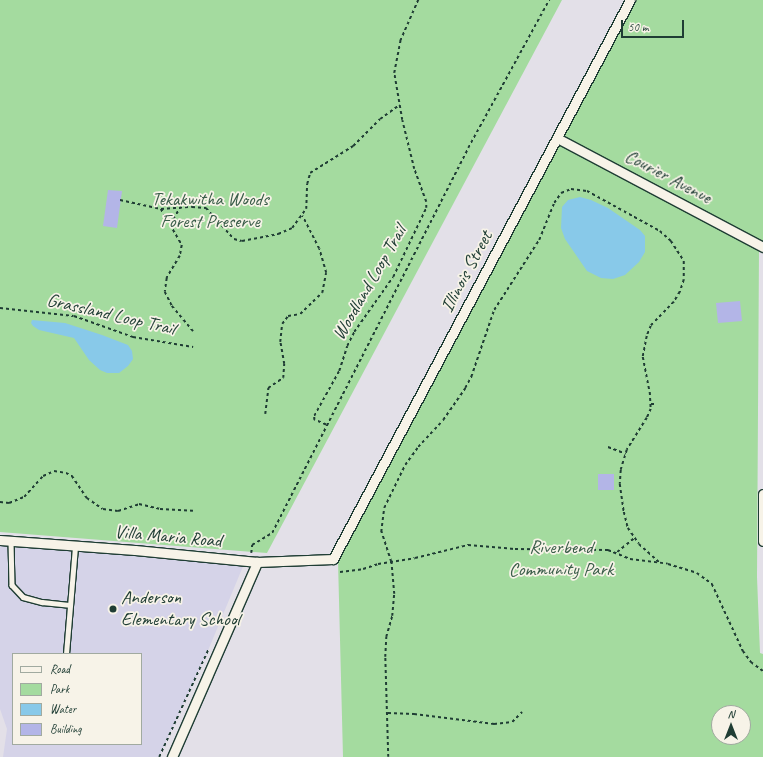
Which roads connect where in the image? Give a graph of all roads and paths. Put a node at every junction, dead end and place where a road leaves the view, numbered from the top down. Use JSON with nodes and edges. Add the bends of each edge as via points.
{"nodes":[{"id":1,"x":418,"y":0,"type":"edge"},
{"id":2,"x":549,"y":0,"type":"edge"},
{"id":3,"x":630,"y":0,"type":"edge"},
{"id":4,"x":399,"y":105,"type":"junction"},
{"id":5,"x":558,"y":138,"type":"junction"},
{"id":6,"x":120,"y":200,"type":"dead end"},
{"id":7,"x":180,"y":208,"type":"junction"},
{"id":8,"x":160,"y":209,"type":"junction"},
{"id":9,"x":302,"y":216,"type":"junction"},
{"id":10,"x":172,"y":226,"type":"junction"},
{"id":11,"x":763,"y":247,"type":"edge"},
{"id":12,"x":0,"y":308,"type":"edge"},
{"id":13,"x":193,"y":330,"type":"dead end"},
{"id":14,"x":193,"y":347,"type":"dead end"},
{"id":15,"x":651,"y":404,"type":"junction"},
{"id":16,"x":657,"y":404,"type":"dead end"},
{"id":17,"x":265,"y":414,"type":"dead end"},
{"id":18,"x":326,"y":425,"type":"junction"},
{"id":19,"x":608,"y":447,"type":"dead end"},
{"id":20,"x":626,"y":454,"type":"junction"},
{"id":21,"x":763,"y":494,"type":"edge"},
{"id":22,"x":0,"y":502,"type":"edge"},
{"id":23,"x":193,"y":511,"type":"dead end"},
{"id":24,"x":272,"y":533,"type":"dead end"},
{"id":25,"x":634,"y":538,"type":"junction"},
{"id":26,"x":0,"y":540,"type":"edge"},
{"id":27,"x":11,"y":541,"type":"junction"},
{"id":28,"x":763,"y":541,"type":"edge"},
{"id":29,"x":75,"y":546,"type":"junction"},
{"id":30,"x":616,"y":552,"type":"junction"},
{"id":31,"x":333,"y":560,"type":"joint"},
{"id":32,"x":257,"y":562,"type":"junction"},
{"id":33,"x":391,"y":562,"type":"junction"},
{"id":34,"x":658,"y":562,"type":"junction"},
{"id":35,"x":340,"y":572,"type":"dead end"},
{"id":36,"x":69,"y":604,"type":"junction"},
{"id":37,"x":66,"y":653,"type":"edge"},
{"id":38,"x":763,"y":671,"type":"edge"},
{"id":39,"x":522,"y":712,"type":"dead end"},
{"id":40,"x":388,"y":713,"type":"junction"},
{"id":41,"x":172,"y":757,"type":"edge"},
{"id":42,"x":388,"y":757,"type":"edge"}],
"edges":[{"from":1,"to":4,"type":"path","via":[[396,57],[394,73]]},
{"from":2,"to":18,"type":"path","via":[[468,148]]},
{"from":3,"to":5,"type":"street","name":"Illinois Street"},
{"from":4,"to":9,"type":"path","via":[[354,146],[310,173],[307,202]]},
{"from":4,"to":18,"type":"path","name":"Woodland Loop Trail","via":[[426,208],[393,277],[354,332],[339,371],[314,416],[314,420]]},
{"from":5,"to":11,"type":"street","name":"Courier Avenue"},
{"from":5,"to":31,"type":"street","name":"Illinois Street"},
{"from":6,"to":8,"type":"path"},
{"from":7,"to":8,"type":"path"},
{"from":7,"to":9,"type":"path","via":[[200,207],[209,210],[234,239],[242,242],[292,228]]},
{"from":7,"to":10,"type":"path","via":[[173,218]]},
{"from":8,"to":10,"type":"path"},
{"from":9,"to":17,"type":"path","name":"Woodland Loop Trail","via":[[319,249],[326,273],[322,293],[300,314],[288,316],[282,324],[280,342],[284,364],[283,378],[268,388]]},
{"from":10,"to":13,"type":"path","via":[[182,245],[180,256],[167,278],[165,292],[172,306]]},
{"from":12,"to":14,"type":"path","name":"Grassland Loop Trail","via":[[74,316],[133,337]]},
{"from":15,"to":16,"type":"path"},
{"from":15,"to":20,"type":"path","via":[[647,418]]},
{"from":15,"to":33,"type":"path","via":[[643,357],[647,336],[680,292],[684,280],[684,261],[671,241],[660,231],[587,191],[571,189],[561,193],[554,203],[540,240],[494,310],[465,388],[443,420],[405,466],[390,493],[384,508],[381,532]]},
{"from":18,"to":24,"type":"path"},
{"from":19,"to":20,"type":"path"},
{"from":20,"to":25,"type":"path","via":[[620,484],[628,528]]},
{"from":21,"to":28,"type":"street"},
{"from":22,"to":23,"type":"path","via":[[9,503],[24,497],[43,476],[54,471],[66,472],[72,476],[87,498],[103,509],[118,511],[139,504],[160,509]]},
{"from":25,"to":30,"type":"path"},
{"from":25,"to":34,"type":"path"},
{"from":26,"to":27,"type":"street","name":"Villa Maria Road"},
{"from":27,"to":29,"type":"street","name":"Villa Maria Road"},
{"from":27,"to":36,"type":"lane","via":[[12,585],[23,597],[42,602]]},
{"from":29,"to":32,"type":"street","name":"Villa Maria Road"},
{"from":29,"to":36,"type":"lane"},
{"from":30,"to":33,"type":"path","via":[[468,545]]},
{"from":30,"to":34,"type":"path","via":[[630,559]]},
{"from":31,"to":32,"type":"street","name":"Villa Maria Road"},
{"from":32,"to":41,"type":"street"},
{"from":33,"to":35,"type":"path","via":[[364,570]]},
{"from":33,"to":40,"type":"path","via":[[394,594],[392,616],[386,637]]},
{"from":34,"to":38,"type":"path","via":[[697,573],[712,584],[742,651]]},
{"from":36,"to":37,"type":"lane"},
{"from":39,"to":40,"type":"path","via":[[512,722],[494,724]]},
{"from":40,"to":42,"type":"path"}]}
